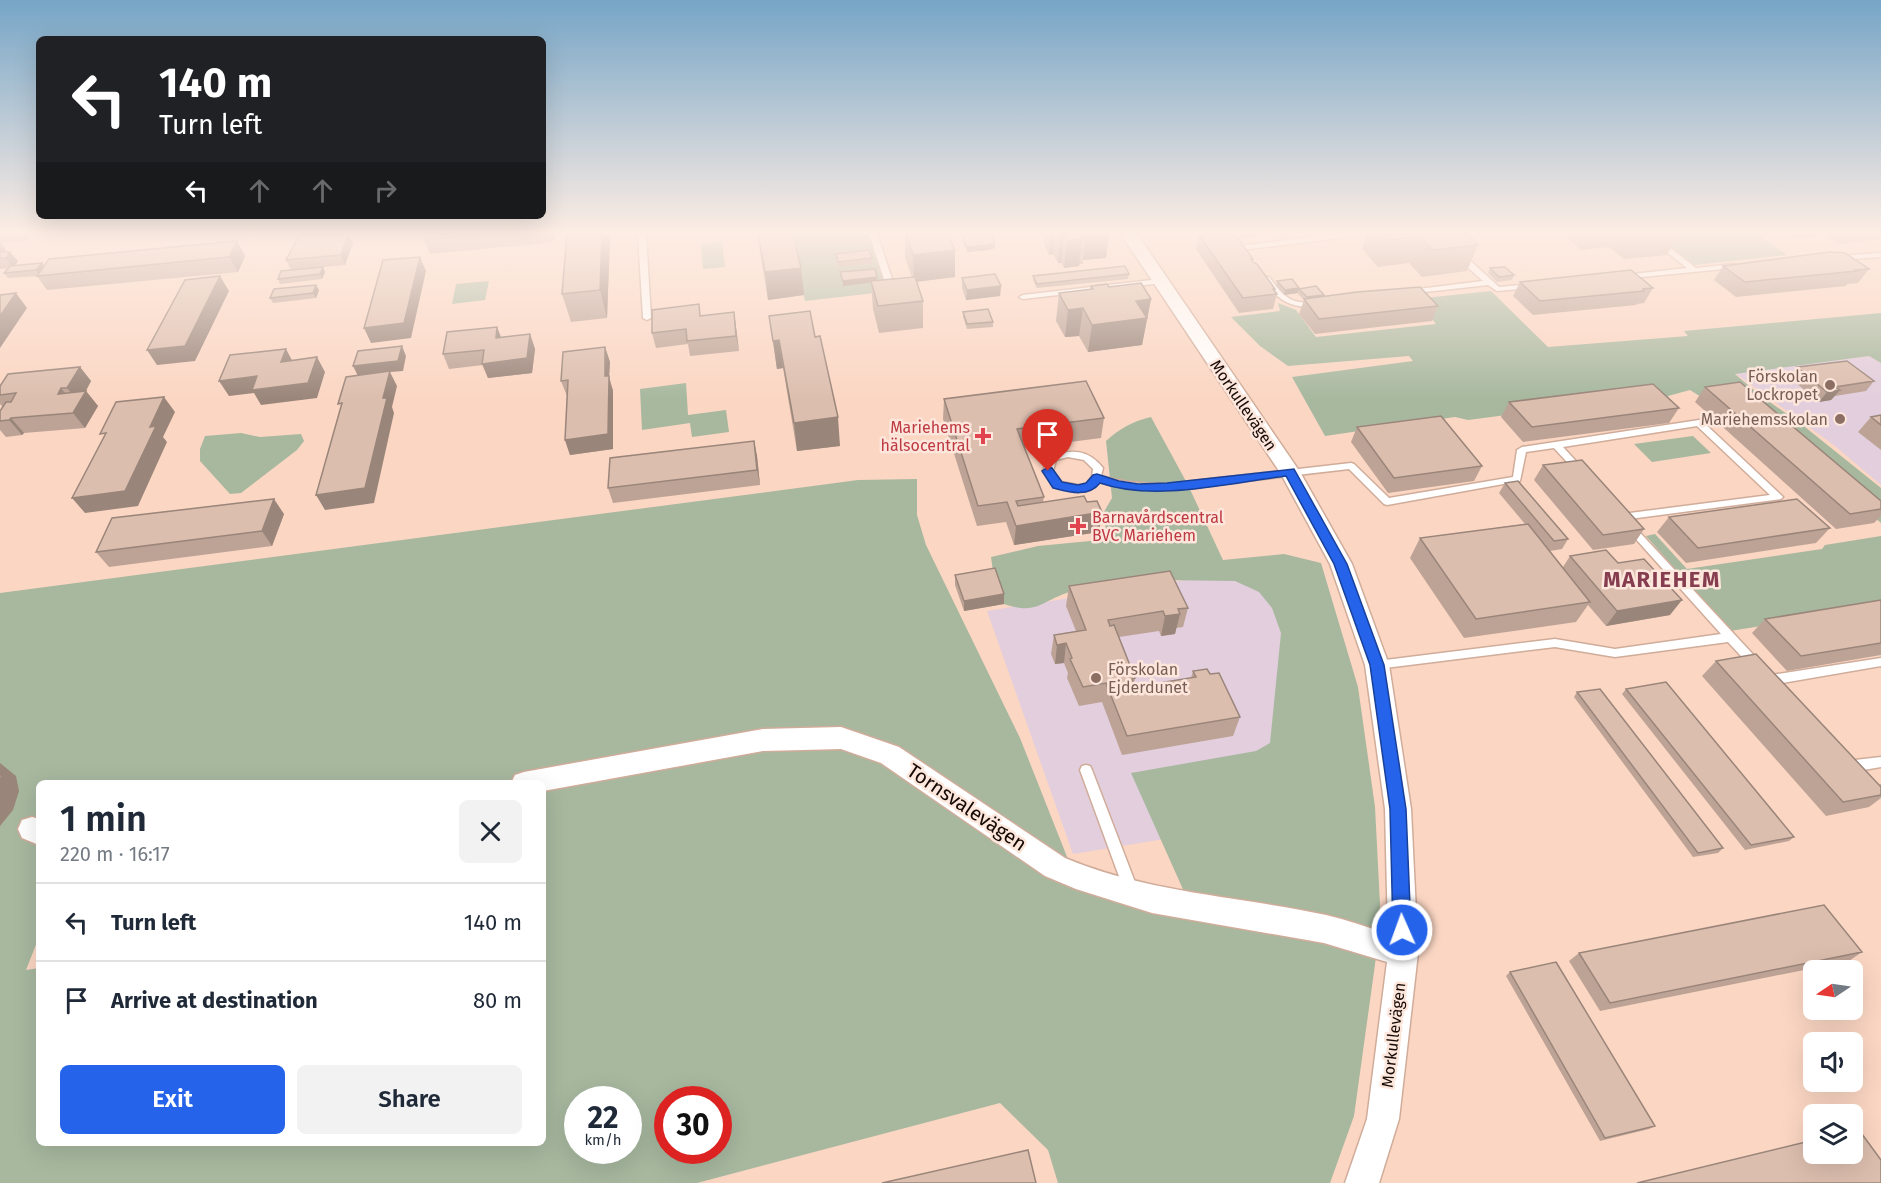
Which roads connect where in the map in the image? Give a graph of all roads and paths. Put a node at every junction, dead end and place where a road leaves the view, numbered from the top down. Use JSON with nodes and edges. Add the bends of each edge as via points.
{"nodes":[{"id":1,"x":645,"y":289,"type":"edge"},
{"id":2,"x":1090,"y":289,"type":"edge"},
{"id":3,"x":1166,"y":289,"type":"edge"},
{"id":4,"x":1274,"y":289,"type":"edge"},
{"id":5,"x":1433,"y":289,"type":"edge"},
{"id":6,"x":1395,"y":294,"type":"edge"},
{"id":7,"x":1023,"y":297,"type":"dead end"},
{"id":8,"x":1325,"y":303,"type":"edge"},
{"id":9,"x":647,"y":318,"type":"dead end"},
{"id":10,"x":1556,"y":444,"type":"junction"},
{"id":11,"x":1290,"y":472,"type":"junction"},
{"id":12,"x":1585,"y":477,"type":"edge"},
{"id":13,"x":1097,"y":478,"type":"junction"},
{"id":14,"x":1730,"y":637,"type":"junction"},
{"id":15,"x":1881,"y":662,"type":"edge"},
{"id":16,"x":1377,"y":665,"type":"junction"},
{"id":17,"x":1844,"y":759,"type":"edge"},
{"id":18,"x":1881,"y":762,"type":"edge"},
{"id":19,"x":1086,"y":770,"type":"dead end"},
{"id":20,"x":541,"y":780,"type":"edge"},
{"id":21,"x":1132,"y":893,"type":"junction"},
{"id":22,"x":1403,"y":953,"type":"junction"},
{"id":23,"x":1362,"y":1183,"type":"edge"}],
"edges":[{"from":1,"to":9,"type":"lane"},
{"from":2,"to":7,"type":"lane"},
{"from":3,"to":11,"type":"street","name":"Morkullevägen"},
{"from":4,"to":8,"type":"lane","via":[[1282,299],[1301,306]]},
{"from":5,"to":6,"type":"lane"},
{"from":10,"to":11,"type":"lane","via":[[1522,450],[1516,479],[1387,501],[1351,466]]},
{"from":10,"to":12,"type":"lane"},
{"from":10,"to":14,"type":"lane","via":[[1699,423],[1778,497],[1619,514]]},
{"from":11,"to":13,"type":"lane","via":[[1138,488]]},
{"from":11,"to":16,"type":"street","name":"Morkullevägen","via":[[1341,564]]},
{"from":13,"to":13,"type":"lane","via":[[1098,468],[1087,457],[1068,454],[1052,458],[1048,471],[1058,485],[1078,489],[1090,487]]},
{"from":14,"to":15,"type":"lane","via":[[1775,685]]},
{"from":14,"to":16,"type":"lane","via":[[1615,653],[1555,643]]},
{"from":16,"to":22,"type":"street","name":"Morkullevägen","via":[[1398,809]]},
{"from":17,"to":18,"type":"lane","via":[[1852,767]]},
{"from":19,"to":21,"type":"lane"},
{"from":20,"to":21,"type":"street","name":"Tornsvalevägen","via":[[763,740],[841,738],[891,755],[1055,867],[1075,877]]},
{"from":21,"to":22,"type":"street","name":"Tornsvalevägen","via":[[1326,930]]},
{"from":22,"to":23,"type":"street","name":"Morkullevägen","via":[[1383,1119]]}]}
